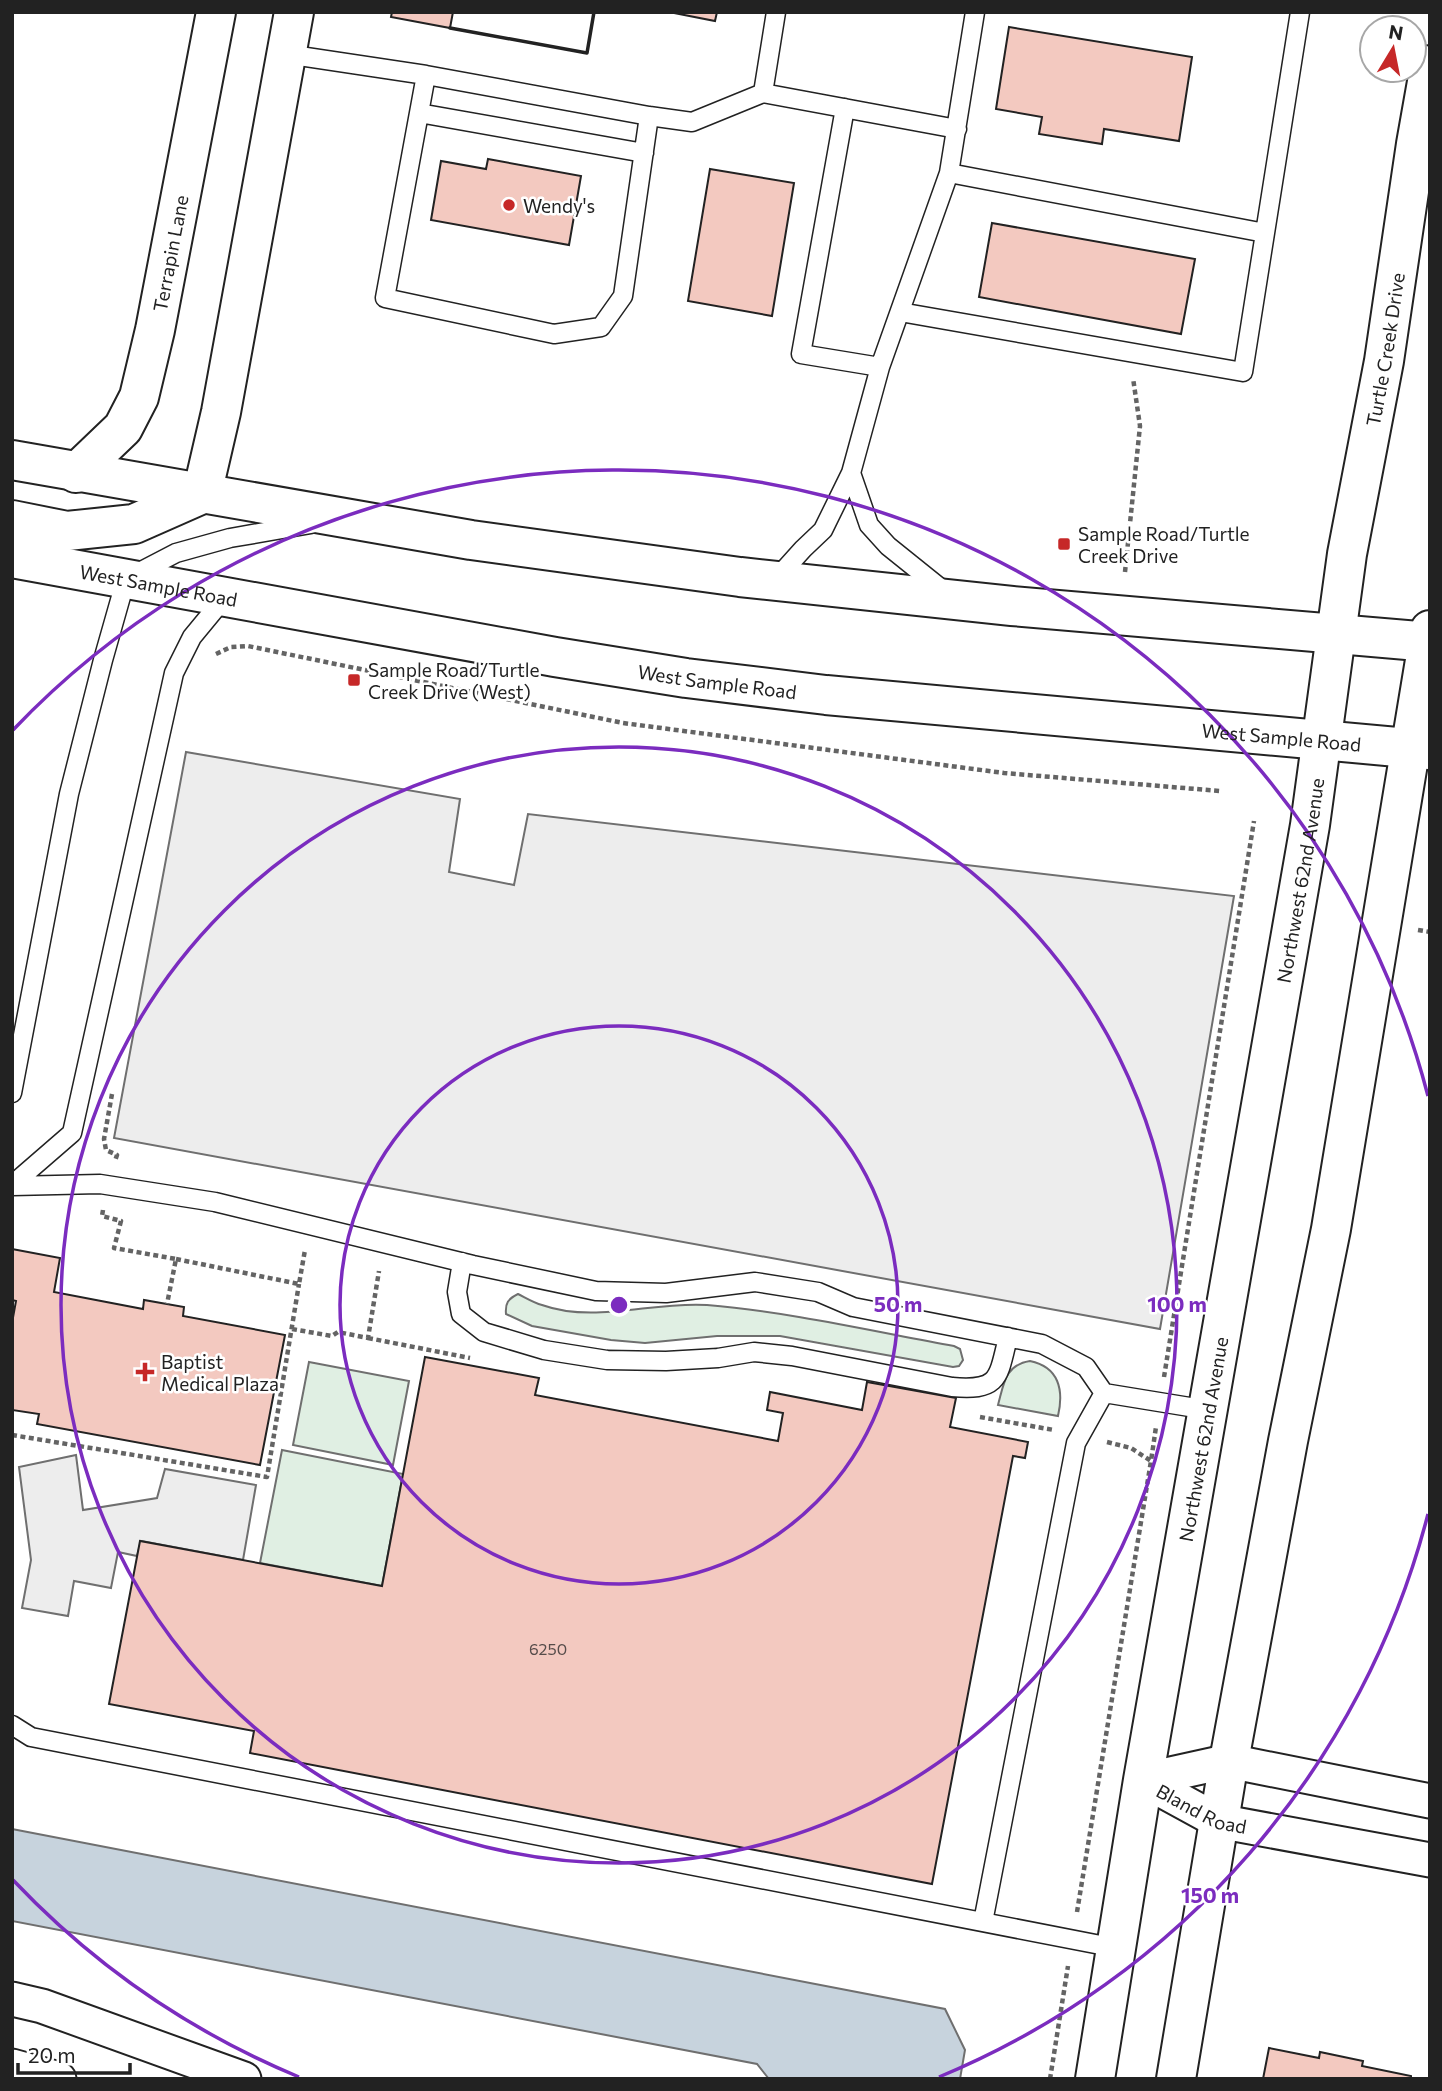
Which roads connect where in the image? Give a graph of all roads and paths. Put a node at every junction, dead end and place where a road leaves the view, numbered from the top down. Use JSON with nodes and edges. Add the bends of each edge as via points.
{"nodes":[{"id":1,"x":216,"y":12,"type":"edge"},
{"id":2,"x":294,"y":12,"type":"edge"},
{"id":3,"x":776,"y":12,"type":"edge"},
{"id":4,"x":975,"y":12,"type":"edge"},
{"id":5,"x":1300,"y":12,"type":"edge"},
{"id":6,"x":286,"y":54,"type":"junction"},
{"id":7,"x":1430,"y":65,"type":"edge"},
{"id":8,"x":426,"y":75,"type":"junction"},
{"id":9,"x":763,"y":93,"type":"junction"},
{"id":10,"x":845,"y":108,"type":"junction"},
{"id":11,"x":419,"y":113,"type":"junction"},
{"id":12,"x":649,"y":116,"type":"junction"},
{"id":13,"x":957,"y":129,"type":"junction"},
{"id":14,"x":644,"y":153,"type":"junction"},
{"id":15,"x":948,"y":173,"type":"junction"},
{"id":16,"x":1265,"y":233,"type":"junction"},
{"id":17,"x":900,"y":312,"type":"junction"},
{"id":18,"x":1136,"y":353,"type":"junction"},
{"id":19,"x":880,"y":367,"type":"junction"},
{"id":20,"x":12,"y":460,"type":"edge"},
{"id":21,"x":76,"y":473,"type":"junction"},
{"id":22,"x":851,"y":473,"type":"junction"},
{"id":23,"x":202,"y":494,"type":"junction"},
{"id":24,"x":345,"y":518,"type":"junction"},
{"id":25,"x":12,"y":520,"type":"edge"},
{"id":26,"x":12,"y":558,"type":"edge"},
{"id":27,"x":1125,"y":572,"type":"dead end"},
{"id":28,"x":126,"y":579,"type":"junction"},
{"id":29,"x":775,"y":581,"type":"junction"},
{"id":30,"x":225,"y":597,"type":"junction"},
{"id":31,"x":955,"y":600,"type":"junction"},
{"id":32,"x":1336,"y":634,"type":"junction"},
{"id":33,"x":1429,"y":638,"type":"edge"},
{"id":34,"x":211,"y":656,"type":"dead end"},
{"id":35,"x":1322,"y":741,"type":"junction"},
{"id":36,"x":1421,"y":750,"type":"edge"},
{"id":37,"x":1220,"y":791,"type":"dead end"},
{"id":38,"x":1254,"y":821,"type":"dead end"},
{"id":39,"x":114,"y":1084,"type":"dead end"},
{"id":40,"x":12,"y":1093,"type":"edge"},
{"id":41,"x":110,"y":1185,"type":"junction"},
{"id":42,"x":12,"y":1186,"type":"edge"},
{"id":43,"x":310,"y":1225,"type":"junction"},
{"id":44,"x":384,"y":1243,"type":"junction"},
{"id":45,"x":176,"y":1259,"type":"junction"},
{"id":46,"x":463,"y":1262,"type":"junction"},
{"id":47,"x":299,"y":1284,"type":"junction"},
{"id":48,"x":167,"y":1304,"type":"dead end"},
{"id":49,"x":292,"y":1329,"type":"junction"},
{"id":50,"x":368,"y":1338,"type":"junction"},
{"id":51,"x":1008,"y":1338,"type":"junction"},
{"id":52,"x":477,"y":1359,"type":"dead end"},
{"id":53,"x":1104,"y":1393,"type":"junction"},
{"id":54,"x":1160,"y":1402,"type":"junction"},
{"id":55,"x":1208,"y":1410,"type":"junction"},
{"id":56,"x":971,"y":1415,"type":"dead end"},
{"id":57,"x":12,"y":1435,"type":"edge"},
{"id":58,"x":1081,"y":1435,"type":"junction"},
{"id":59,"x":1151,"y":1461,"type":"junction"},
{"id":60,"x":12,"y":1725,"type":"edge"},
{"id":61,"x":1229,"y":1761,"type":"junction"},
{"id":62,"x":1143,"y":1780,"type":"junction"},
{"id":63,"x":1430,"y":1801,"type":"edge"},
{"id":64,"x":1218,"y":1821,"type":"junction"},
{"id":65,"x":1430,"y":1860,"type":"edge"},
{"id":66,"x":983,"y":1922,"type":"junction"},
{"id":67,"x":1072,"y":1940,"type":"junction"},
{"id":68,"x":1116,"y":1948,"type":"junction"},
{"id":69,"x":12,"y":1999,"type":"edge"},
{"id":70,"x":12,"y":2066,"type":"edge"},
{"id":71,"x":59,"y":2079,"type":"edge"},
{"id":72,"x":244,"y":2079,"type":"edge"},
{"id":73,"x":1050,"y":2079,"type":"edge"},
{"id":74,"x":1095,"y":2079,"type":"edge"},
{"id":75,"x":1176,"y":2079,"type":"edge"}],
"edges":[{"from":1,"to":21,"type":"street","name":"Terrapin Lane","via":[[139,397],[123,428]]},
{"from":2,"to":6,"type":"street"},
{"from":3,"to":9,"type":"lane"},
{"from":4,"to":13,"type":"lane"},
{"from":5,"to":16,"type":"lane"},
{"from":6,"to":8,"type":"lane"},
{"from":6,"to":23,"type":"street"},
{"from":7,"to":32,"type":"street","name":"Turtle Creek Drive"},
{"from":8,"to":11,"type":"lane"},
{"from":8,"to":12,"type":"lane"},
{"from":9,"to":10,"type":"lane"},
{"from":9,"to":12,"type":"lane","via":[[692,122]]},
{"from":10,"to":13,"type":"lane"},
{"from":10,"to":19,"type":"lane","via":[[801,354]]},
{"from":11,"to":14,"type":"lane"},
{"from":11,"to":14,"type":"lane","via":[[385,298],[554,334],[601,327],[623,296]]},
{"from":12,"to":14,"type":"lane"},
{"from":13,"to":15,"type":"lane"},
{"from":15,"to":16,"type":"lane"},
{"from":15,"to":17,"type":"lane"},
{"from":16,"to":18,"type":"lane","via":[[1243,372]]},
{"from":17,"to":18,"type":"lane"},
{"from":17,"to":19,"type":"lane"},
{"from":18,"to":27,"type":"path","via":[[1133,380],[1140,426]]},
{"from":19,"to":22,"type":"lane"},
{"from":20,"to":21,"type":"street"},
{"from":21,"to":23,"type":"street"},
{"from":22,"to":29,"type":"lane","via":[[823,530]]},
{"from":22,"to":31,"type":"lane","via":[[869,525]]},
{"from":23,"to":24,"type":"street"},
{"from":23,"to":25,"type":"street","via":[[134,523],[67,531]]},
{"from":24,"to":28,"type":"lane","via":[[230,538],[176,553]]},
{"from":24,"to":29,"type":"street","via":[[471,540]]},
{"from":26,"to":28,"type":"street","name":"West Sample Road"},
{"from":28,"to":30,"type":"street","name":"West Sample Road"},
{"from":28,"to":40,"type":"lane","via":[[69,794]]},
{"from":29,"to":31,"type":"street"},
{"from":30,"to":35,"type":"street","name":"West Sample Road","via":[[687,678]]},
{"from":30,"to":42,"type":"lane","via":[[192,637],[174,673],[72,1133]]},
{"from":31,"to":32,"type":"street"},
{"from":32,"to":33,"type":"street"},
{"from":32,"to":35,"type":"street","name":"Northwest 62nd Avenue"},
{"from":33,"to":36,"type":"street"},
{"from":34,"to":37,"type":"path","via":[[248,646],[623,723],[1004,773]]},
{"from":35,"to":36,"type":"street","name":"West Sample Road"},
{"from":35,"to":55,"type":"street","name":"Northwest 62nd Avenue"},
{"from":36,"to":61,"type":"street","via":[[1395,832],[1331,1229]]},
{"from":38,"to":54,"type":"path"},
{"from":39,"to":41,"type":"path","via":[[104,1139],[106,1150],[117,1155]]},
{"from":41,"to":42,"type":"lane"},
{"from":41,"to":43,"type":"lane","via":[[215,1202]]},
{"from":41,"to":45,"type":"path","via":[[102,1216],[121,1221],[114,1248]]},
{"from":43,"to":44,"type":"lane"},
{"from":43,"to":47,"type":"path"},
{"from":44,"to":46,"type":"lane"},
{"from":44,"to":50,"type":"path"},
{"from":45,"to":47,"type":"path"},
{"from":45,"to":48,"type":"path"},
{"from":46,"to":51,"type":"lane","via":[[596,1291],[666,1293],[755,1282],[818,1292],[853,1307]]},
{"from":46,"to":51,"type":"lane","via":[[457,1292],[461,1314],[484,1332],[544,1350],[607,1360],[666,1361],[754,1352],[977,1389],[990,1384],[1000,1369]]},
{"from":47,"to":49,"type":"path"},
{"from":49,"to":50,"type":"path"},
{"from":49,"to":57,"type":"path","via":[[267,1476]]},
{"from":50,"to":52,"type":"path"},
{"from":51,"to":53,"type":"lane","via":[[1042,1344],[1086,1367]]},
{"from":53,"to":54,"type":"lane"},
{"from":53,"to":58,"type":"lane"},
{"from":54,"to":55,"type":"lane"},
{"from":54,"to":59,"type":"path"},
{"from":55,"to":62,"type":"street","name":"Northwest 62nd Avenue"},
{"from":56,"to":58,"type":"path"},
{"from":58,"to":59,"type":"path","via":[[1131,1448]]},
{"from":58,"to":66,"type":"lane"},
{"from":59,"to":67,"type":"path"},
{"from":60,"to":66,"type":"lane","via":[[31,1737]]},
{"from":61,"to":62,"type":"street","name":"Bland Road"},
{"from":61,"to":63,"type":"street","name":"Bland Road"},
{"from":61,"to":64,"type":"street"},
{"from":62,"to":64,"type":"street","name":"Bland Road"},
{"from":62,"to":68,"type":"street","name":"Northwest 62nd Avenue"},
{"from":64,"to":65,"type":"street","name":"Bland Road"},
{"from":64,"to":75,"type":"street"},
{"from":66,"to":67,"type":"lane"},
{"from":67,"to":68,"type":"lane"},
{"from":67,"to":73,"type":"path"},
{"from":68,"to":74,"type":"street","name":"Northwest 62nd Avenue"},
{"from":69,"to":72,"type":"street"},
{"from":70,"to":71,"type":"street"}]}
